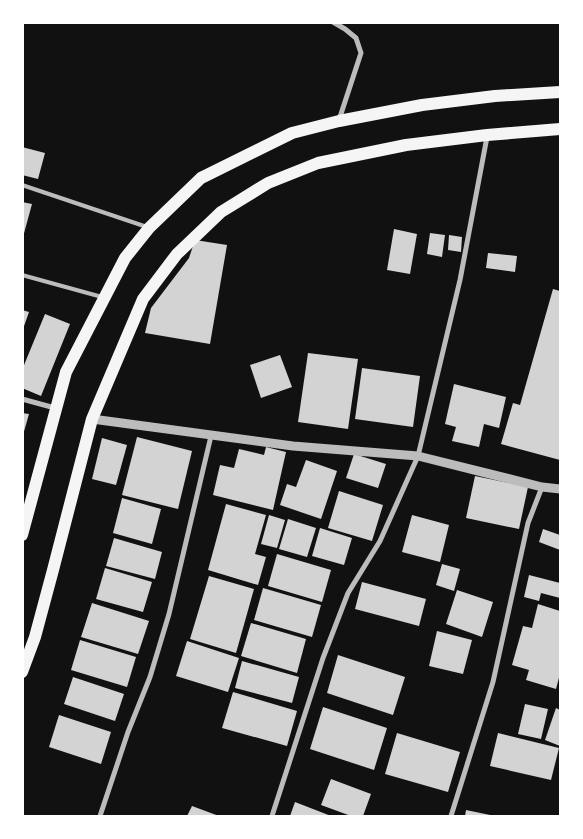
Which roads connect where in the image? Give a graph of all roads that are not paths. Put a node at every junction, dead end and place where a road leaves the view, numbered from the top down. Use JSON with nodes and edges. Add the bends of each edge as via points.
{"nodes":[{"id":1,"x":333,"y":22,"type":"edge"},
{"id":2,"x":560,"y":92,"type":"edge"},
{"id":3,"x":339,"y":121,"type":"junction"},
{"id":4,"x":560,"y":129,"type":"edge"},
{"id":5,"x":487,"y":135,"type":"junction"},
{"id":6,"x":22,"y":185,"type":"edge"},
{"id":7,"x":149,"y":228,"type":"junction"},
{"id":8,"x":22,"y":275,"type":"edge"},
{"id":9,"x":104,"y":297,"type":"junction"},
{"id":10,"x":22,"y":399,"type":"edge"},
{"id":11,"x":55,"y":408,"type":"junction"},
{"id":12,"x":92,"y":419,"type":"junction"},
{"id":13,"x":211,"y":436,"type":"junction"},
{"id":14,"x":418,"y":456,"type":"junction"},
{"id":15,"x":542,"y":487,"type":"junction"},
{"id":16,"x":560,"y":489,"type":"edge"},
{"id":17,"x":22,"y":535,"type":"edge"},
{"id":18,"x":29,"y":635,"type":"edge"},
{"id":19,"x":22,"y":672,"type":"edge"},
{"id":20,"x":100,"y":816,"type":"edge"},
{"id":21,"x":272,"y":816,"type":"edge"},
{"id":22,"x":451,"y":816,"type":"edge"}],
"edges":[{"from":1,"to":3,"type":"street","via":[[356,38],[361,53]]},
{"from":2,"to":3,"type":"main road","via":[[422,105]]},
{"from":3,"to":7,"type":"main road","via":[[292,133],[201,178]]},
{"from":4,"to":5,"type":"main road"},
{"from":5,"to":12,"type":"main road","via":[[406,145],[318,163],[268,183],[221,212],[177,254],[143,299]]},
{"from":5,"to":14,"type":"street","via":[[460,280]]},
{"from":6,"to":7,"type":"lane"},
{"from":7,"to":9,"type":"main road","via":[[125,258]]},
{"from":8,"to":9,"type":"lane"},
{"from":9,"to":11,"type":"main road","via":[[66,372]]},
{"from":10,"to":11,"type":"street"},
{"from":11,"to":17,"type":"main road"},
{"from":12,"to":13,"type":"street"},
{"from":12,"to":18,"type":"main road"},
{"from":13,"to":14,"type":"street"},
{"from":13,"to":20,"type":"street","via":[[169,614]]},
{"from":14,"to":15,"type":"street"},
{"from":14,"to":21,"type":"street","via":[[380,541],[348,593],[323,658]]},
{"from":15,"to":16,"type":"street"},
{"from":15,"to":22,"type":"street","via":[[528,523],[493,682]]},
{"from":18,"to":19,"type":"main road"}]}
